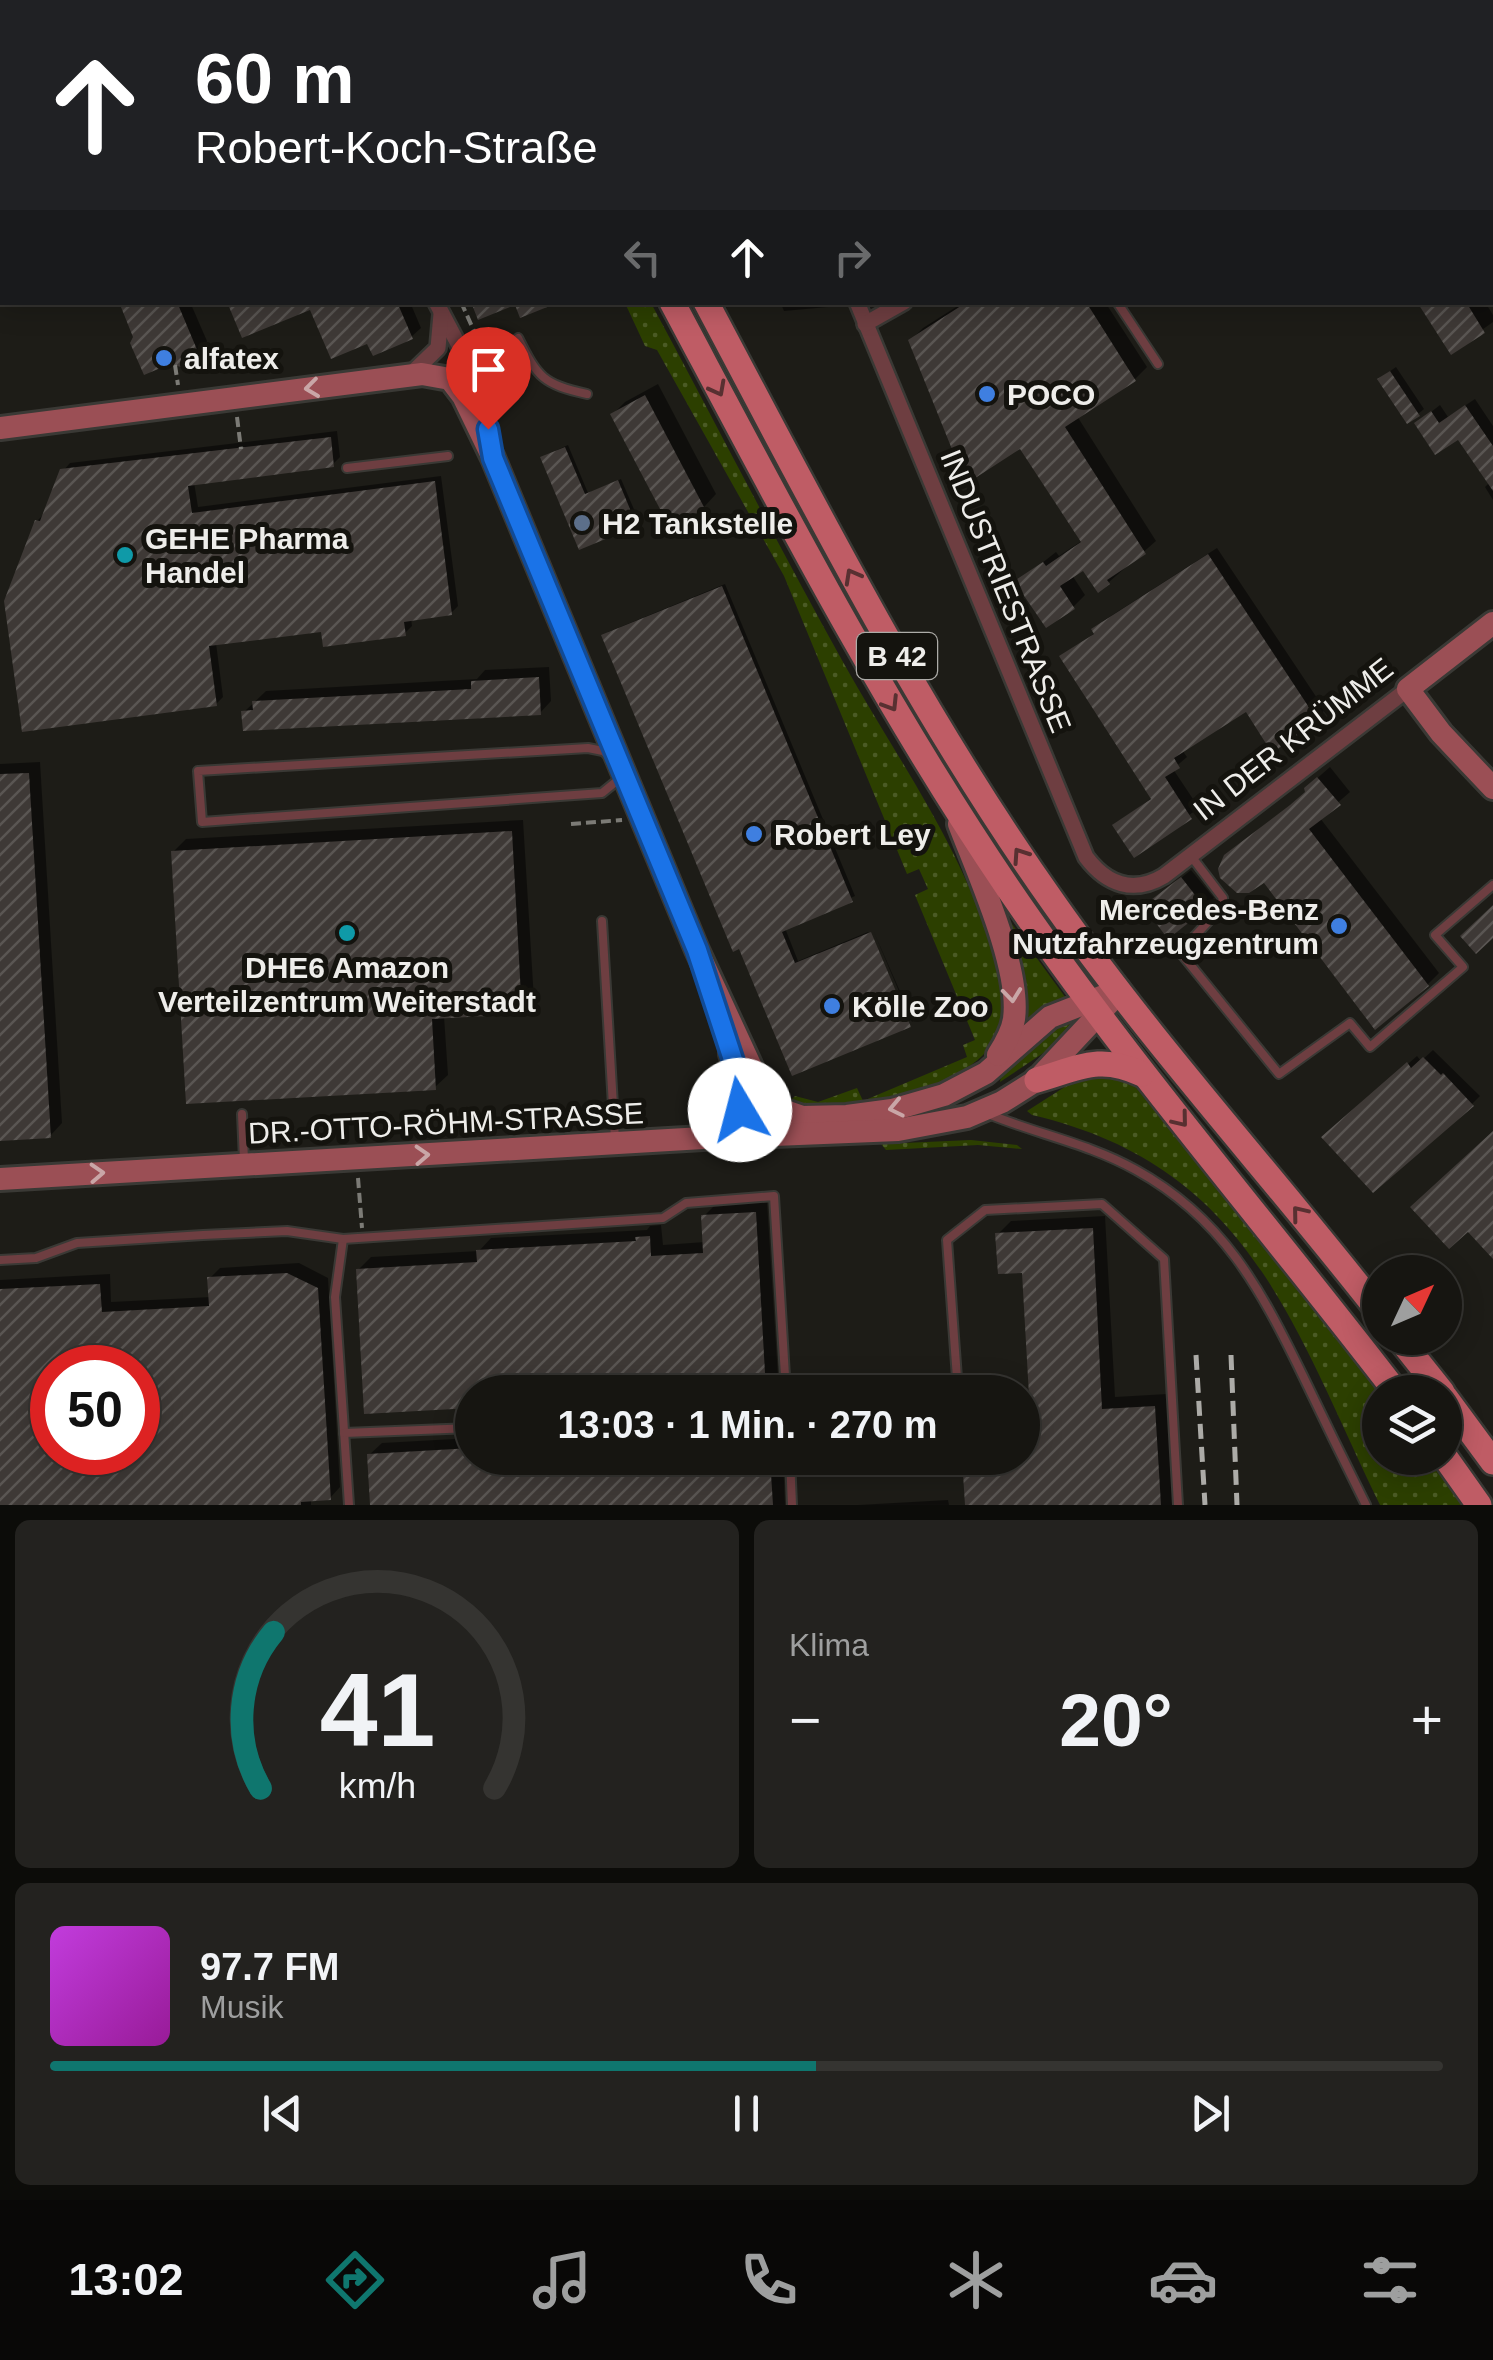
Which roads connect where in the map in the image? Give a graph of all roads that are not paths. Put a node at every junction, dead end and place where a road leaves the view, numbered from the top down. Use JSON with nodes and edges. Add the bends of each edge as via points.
{"nodes":[{"id":1,"x":674,"y":305,"type":"edge"},
{"id":2,"x":708,"y":305,"type":"edge"},
{"id":3,"x":857,"y":305,"type":"edge"},
{"id":4,"x":899,"y":305,"type":"edge"},
{"id":5,"x":1119,"y":305,"type":"edge"},
{"id":6,"x":438,"y":308,"type":"edge"},
{"id":7,"x":866,"y":324,"type":"junction"},
{"id":8,"x":518,"y":338,"type":"dead end"},
{"id":9,"x":1158,"y":364,"type":"dead end"},
{"id":10,"x":408,"y":376,"type":"junction"},
{"id":11,"x":587,"y":394,"type":"dead end"},
{"id":12,"x":0,"y":428,"type":"edge"},
{"id":13,"x":448,"y":456,"type":"dead end"},
{"id":14,"x":493,"y":458,"type":"junction"},
{"id":15,"x":347,"y":468,"type":"dead end"},
{"id":16,"x":1493,"y":624,"type":"edge"},
{"id":17,"x":1408,"y":689,"type":"junction"},
{"id":18,"x":620,"y":765,"type":"junction"},
{"id":19,"x":1493,"y":788,"type":"edge"},
{"id":20,"x":951,"y":802,"type":"junction"},
{"id":21,"x":1191,"y":856,"type":"junction"},
{"id":22,"x":1493,"y":884,"type":"edge"},
{"id":23,"x":1123,"y":885,"type":"joint"},
{"id":24,"x":602,"y":921,"type":"dead end"},
{"id":25,"x":697,"y":950,"type":"junction"},
{"id":26,"x":1119,"y":990,"type":"junction"},
{"id":27,"x":1093,"y":1009,"type":"junction"},
{"id":28,"x":986,"y":1072,"type":"junction"},
{"id":29,"x":1144,"y":1075,"type":"junction"},
{"id":30,"x":1038,"y":1080,"type":"junction"},
{"id":31,"x":983,"y":1112,"type":"junction"},
{"id":32,"x":242,"y":1114,"type":"dead end"},
{"id":33,"x":702,"y":1138,"type":"junction"},
{"id":34,"x":616,"y":1144,"type":"junction"},
{"id":35,"x":244,"y":1165,"type":"junction"},
{"id":36,"x":0,"y":1179,"type":"edge"},
{"id":37,"x":343,"y":1239,"type":"junction"},
{"id":38,"x":0,"y":1260,"type":"edge"},
{"id":39,"x":1362,"y":1292,"type":"edge"},
{"id":40,"x":1412,"y":1355,"type":"edge"},
{"id":41,"x":785,"y":1375,"type":"edge"},
{"id":42,"x":957,"y":1375,"type":"edge"},
{"id":43,"x":1382,"y":1375,"type":"edge"},
{"id":44,"x":1428,"y":1375,"type":"edge"},
{"id":45,"x":1462,"y":1420,"type":"edge"},
{"id":46,"x":455,"y":1429,"type":"edge"},
{"id":47,"x":344,"y":1433,"type":"junction"},
{"id":48,"x":1493,"y":1462,"type":"edge"},
{"id":49,"x":791,"y":1475,"type":"edge"},
{"id":50,"x":1458,"y":1475,"type":"edge"},
{"id":51,"x":349,"y":1505,"type":"edge"},
{"id":52,"x":792,"y":1505,"type":"edge"},
{"id":53,"x":1178,"y":1505,"type":"edge"},
{"id":54,"x":1366,"y":1505,"type":"edge"},
{"id":55,"x":1479,"y":1505,"type":"edge"}],
"edges":[{"from":1,"to":20,"type":"main road","number":"B 42","one_way":true,"via":[[872,672]]},
{"from":26,"to":2,"type":"main road","number":"B 42","one_way":true,"via":[[1009,838],[930,712]]},
{"from":3,"to":7,"type":"street","name":"INDUSTRIESTRASSE"},
{"from":4,"to":7,"type":"street"},
{"from":5,"to":9,"type":"lane"},
{"from":6,"to":10,"type":"street","via":[[438,348]]},
{"from":6,"to":14,"type":"street","via":[[480,388]]},
{"from":7,"to":23,"type":"street","name":"INDUSTRIESTRASSE","via":[[1086,857],[1100,874]]},
{"from":8,"to":11,"type":"lane","via":[[539,377]]},
{"from":10,"to":12,"type":"main road","one_way":true},
{"from":10,"to":14,"type":"main road","via":[[442,375],[457,386]]},
{"from":13,"to":15,"type":"lane"},
{"from":14,"to":18,"type":"main road"},
{"from":16,"to":17,"type":"main road","name":"IN DER KRÜMME"},
{"from":17,"to":19,"type":"main road"},
{"from":17,"to":21,"type":"street","name":"IN DER KRÜMME"},
{"from":18,"to":18,"type":"lane","via":[[588,748],[198,770],[202,822],[594,795],[614,786]]},
{"from":18,"to":25,"type":"main road"},
{"from":20,"to":27,"type":"main road","number":"B 42"},
{"from":20,"to":28,"type":"main road","one_way":true,"via":[[995,921],[1014,997],[1009,1035]]},
{"from":21,"to":22,"type":"lane","via":[[1223,898],[1180,952],[1279,1074],[1350,1024],[1370,1046],[1463,967],[1435,936]]},
{"from":21,"to":23,"type":"street","name":"IN DER KRÜMME","via":[[1144,886]]},
{"from":24,"to":34,"type":"lane"},
{"from":28,"to":25,"type":"main road","name":"DR.-OTTO-RÖHM-STRASSE","one_way":true,"via":[[944,1095],[876,1112],[784,1113],[752,1070]]},
{"from":25,"to":33,"type":"main road","via":[[742,1095],[735,1119]]},
{"from":26,"to":27,"type":"main road","name":"DR.-OTTO-RÖHM-STRASSE"},
{"from":39,"to":26,"type":"main road","number":"B 42","one_way":true},
{"from":27,"to":28,"type":"main road","name":"DR.-OTTO-RÖHM-STRASSE","via":[[1049,1018]]},
{"from":27,"to":29,"type":"main road","number":"B 42"},
{"from":27,"to":30,"type":"main road","name":"DR.-OTTO-RÖHM-STRASSE"},
{"from":29,"to":30,"type":"main road","via":[[1103,1062]]},
{"from":29,"to":43,"type":"main road","number":"B 42","one_way":true},
{"from":30,"to":31,"type":"main road","name":"DR.-OTTO-RÖHM-STRASSE"},
{"from":31,"to":33,"type":"main road","name":"DR.-OTTO-RÖHM-STRASSE","via":[[898,1130]]},
{"from":31,"to":54,"type":"lane","via":[[1128,1165],[1219,1235],[1266,1302]]},
{"from":32,"to":35,"type":"lane"},
{"from":33,"to":34,"type":"main road","name":"DR.-OTTO-RÖHM-STRASSE"},
{"from":35,"to":34,"type":"main road","name":"DR.-OTTO-RÖHM-STRASSE","one_way":true},
{"from":36,"to":35,"type":"main road","name":"DR.-OTTO-RÖHM-STRASSE","one_way":true},
{"from":37,"to":38,"type":"lane","via":[[287,1231],[202,1235],[77,1243],[36,1258]]},
{"from":37,"to":41,"type":"lane","via":[[663,1218],[686,1204],[774,1196]]},
{"from":37,"to":47,"type":"lane","via":[[335,1297]]},
{"from":40,"to":44,"type":"main road"},
{"from":42,"to":53,"type":"lane","via":[[947,1240],[986,1210],[1102,1204],[1164,1259]]},
{"from":45,"to":48,"type":"main road"},
{"from":46,"to":47,"type":"lane"},
{"from":47,"to":51,"type":"lane"},
{"from":49,"to":52,"type":"lane"},
{"from":50,"to":55,"type":"main road"}]}
